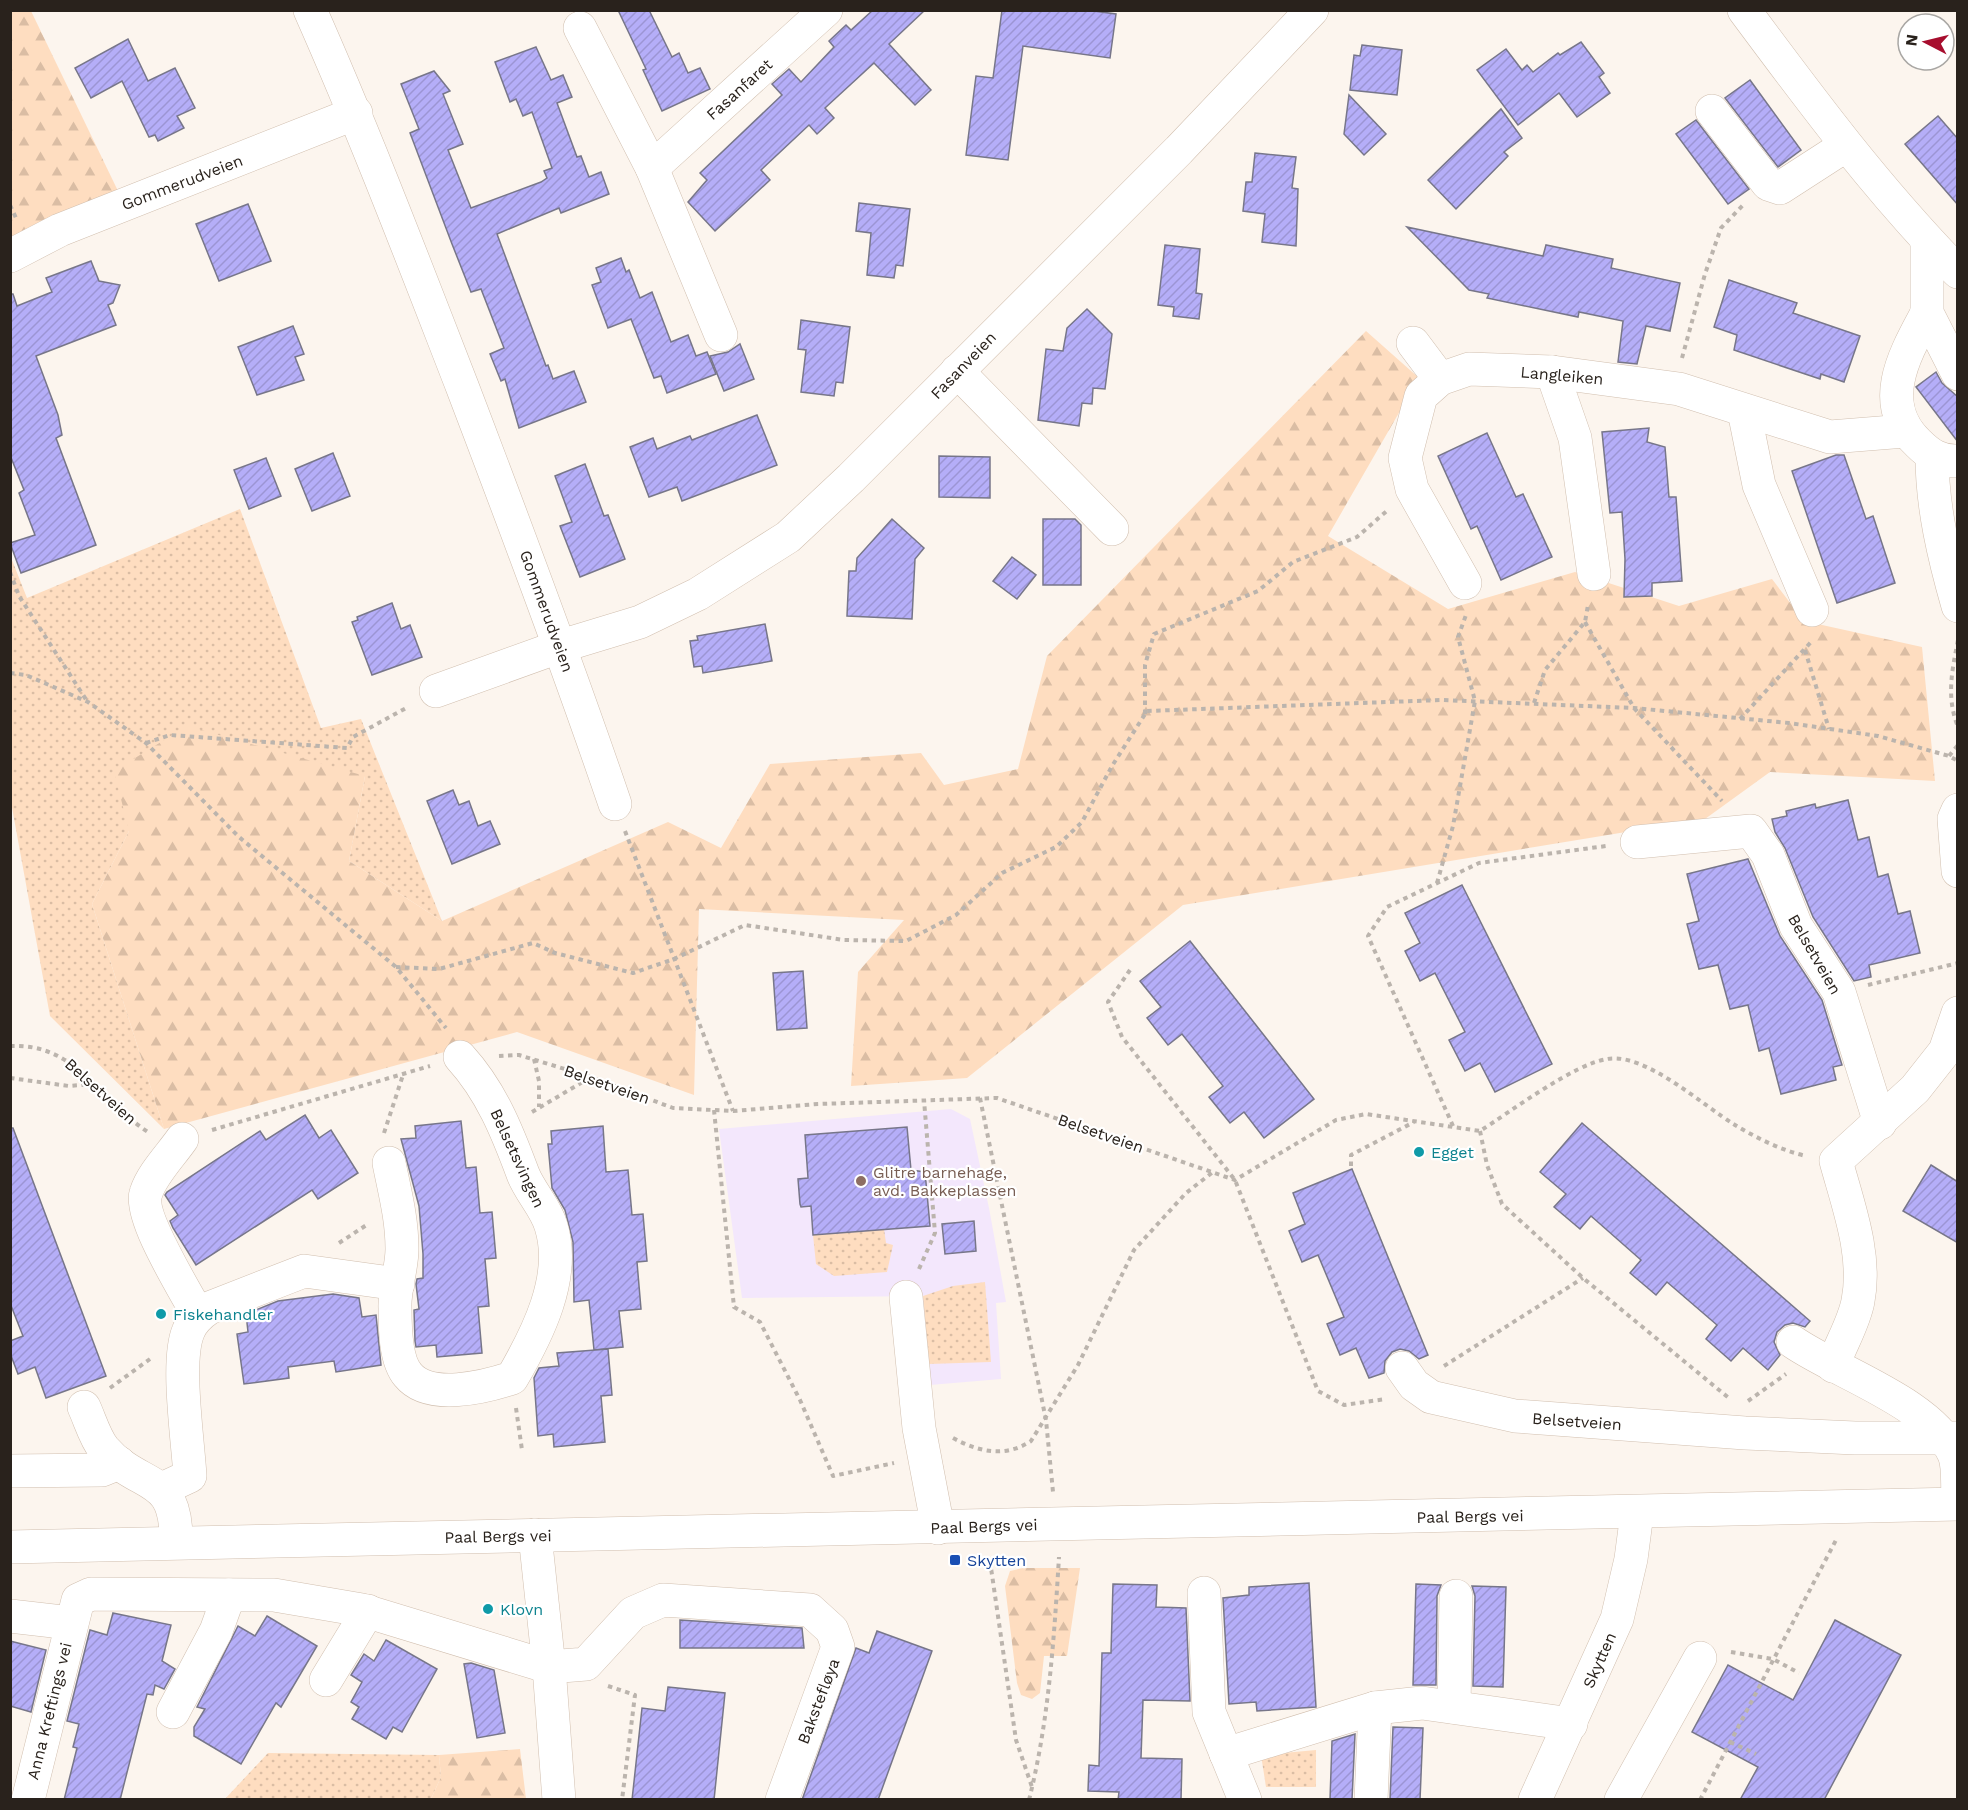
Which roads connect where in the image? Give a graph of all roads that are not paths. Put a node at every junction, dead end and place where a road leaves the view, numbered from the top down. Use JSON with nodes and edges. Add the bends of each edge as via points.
{"nodes":[{"id":1,"x":310,"y":10,"type":"edge"},
{"id":2,"x":826,"y":10,"type":"edge"},
{"id":3,"x":1744,"y":10,"type":"edge"},
{"id":4,"x":1295,"y":15,"type":"edge"},
{"id":5,"x":580,"y":28,"type":"dead end"},
{"id":6,"x":1712,"y":111,"type":"dead end"},
{"id":7,"x":356,"y":113,"type":"junction"},
{"id":8,"x":1845,"y":146,"type":"junction"},
{"id":9,"x":652,"y":168,"type":"junction"},
{"id":10,"x":1927,"y":240,"type":"junction"},
{"id":11,"x":10,"y":256,"type":"edge"},
{"id":12,"x":1958,"y":272,"type":"edge"},
{"id":13,"x":1927,"y":313,"type":"junction"},
{"id":14,"x":721,"y":335,"type":"dead end"},
{"id":15,"x":1413,"y":342,"type":"dead end"},
{"id":16,"x":957,"y":371,"type":"junction"},
{"id":17,"x":1552,"y":372,"type":"junction"},
{"id":18,"x":1958,"y":374,"type":"edge"},
{"id":19,"x":1440,"y":379,"type":"junction"},
{"id":20,"x":1744,"y":411,"type":"junction"},
{"id":21,"x":1905,"y":431,"type":"junction"},
{"id":22,"x":1945,"y":459,"type":"edge"},
{"id":23,"x":1112,"y":529,"type":"dead end"},
{"id":24,"x":1594,"y":574,"type":"road end"},
{"id":25,"x":1465,"y":583,"type":"road end"},
{"id":26,"x":1958,"y":606,"type":"edge"},
{"id":27,"x":1812,"y":610,"type":"road end"},
{"id":28,"x":561,"y":646,"type":"junction"},
{"id":29,"x":436,"y":691,"type":"road end"},
{"id":30,"x":615,"y":804,"type":"road end"},
{"id":31,"x":1958,"y":810,"type":"edge"},
{"id":32,"x":1637,"y":842,"type":"road end"},
{"id":33,"x":1958,"y":871,"type":"edge"},
{"id":34,"x":1958,"y":1012,"type":"edge"},
{"id":35,"x":460,"y":1057,"type":"road end"},
{"id":36,"x":1951,"y":1058,"type":"edge"},
{"id":37,"x":1880,"y":1123,"type":"junction"},
{"id":38,"x":182,"y":1138,"type":"road end"},
{"id":39,"x":389,"y":1163,"type":"road end"},
{"id":40,"x":398,"y":1284,"type":"junction"},
{"id":41,"x":906,"y":1297,"type":"road end"},
{"id":42,"x":193,"y":1324,"type":"junction"},
{"id":43,"x":1408,"y":1376,"type":"road end"},
{"id":44,"x":84,"y":1407,"type":"road end"},
{"id":45,"x":1951,"y":1438,"type":"edge"},
{"id":46,"x":120,"y":1463,"type":"junction"},
{"id":47,"x":12,"y":1465,"type":"edge"},
{"id":48,"x":162,"y":1489,"type":"junction"},
{"id":49,"x":1958,"y":1496,"type":"edge"},
{"id":50,"x":1958,"y":1504,"type":"edge"},
{"id":51,"x":1637,"y":1513,"type":"junction"},
{"id":52,"x":938,"y":1528,"type":"junction"},
{"id":53,"x":535,"y":1535,"type":"junction"},
{"id":54,"x":176,"y":1542,"type":"junction"},
{"id":55,"x":10,"y":1547,"type":"edge"},
{"id":56,"x":1204,"y":1593,"type":"dead end"},
{"id":57,"x":230,"y":1594,"type":"junction"},
{"id":58,"x":1456,"y":1596,"type":"dead end"},
{"id":59,"x":368,"y":1611,"type":"junction"},
{"id":60,"x":10,"y":1616,"type":"edge"},
{"id":61,"x":71,"y":1623,"type":"junction"},
{"id":62,"x":1700,"y":1658,"type":"road end"},
{"id":63,"x":549,"y":1667,"type":"junction"},
{"id":64,"x":326,"y":1680,"type":"dead end"},
{"id":65,"x":1454,"y":1707,"type":"junction"},
{"id":66,"x":1375,"y":1708,"type":"junction"},
{"id":67,"x":173,"y":1712,"type":"dead end"},
{"id":68,"x":1571,"y":1724,"type":"junction"},
{"id":69,"x":1226,"y":1754,"type":"junction"},
{"id":70,"x":28,"y":1800,"type":"edge"},
{"id":71,"x":559,"y":1800,"type":"edge"},
{"id":72,"x":782,"y":1800,"type":"edge"},
{"id":73,"x":1245,"y":1800,"type":"edge"},
{"id":74,"x":1371,"y":1800,"type":"edge"},
{"id":75,"x":1535,"y":1800,"type":"edge"},
{"id":76,"x":1621,"y":1800,"type":"edge"}],
"edges":[{"from":1,"to":7,"type":"street","name":"Gommerudveien"},
{"from":2,"to":9,"type":"street","name":"Fasanfaret"},
{"from":3,"to":8,"type":"street"},
{"from":4,"to":16,"type":"street","name":"Fasanveien","via":[[1179,150]]},
{"from":5,"to":9,"type":"street"},
{"from":6,"to":8,"type":"street","via":[[1768,184],[1780,188]]},
{"from":7,"to":11,"type":"street","name":"Gommerudveien","via":[[60,230]]},
{"from":7,"to":28,"type":"street","name":"Gommerudveien"},
{"from":8,"to":10,"type":"street"},
{"from":9,"to":14,"type":"street"},
{"from":10,"to":12,"type":"street"},
{"from":10,"to":13,"type":"street"},
{"from":13,"to":18,"type":"street"},
{"from":13,"to":21,"type":"street","via":[[1897,373],[1897,401]]},
{"from":15,"to":19,"type":"street"},
{"from":16,"to":23,"type":"street"},
{"from":16,"to":28,"type":"street","name":"Fasanveien","via":[[788,537],[698,594],[640,622]]},
{"from":17,"to":19,"type":"street","name":"Langleiken","via":[[1469,369]]},
{"from":17,"to":20,"type":"street","name":"Langleiken","via":[[1679,389]]},
{"from":17,"to":24,"type":"street","via":[[1575,438]]},
{"from":19,"to":25,"type":"street","name":"Langleiken","via":[[1421,396],[1405,458],[1412,489]]},
{"from":20,"to":21,"type":"street","name":"Langleiken","via":[[1830,437]]},
{"from":20,"to":27,"type":"street","via":[[1759,485]]},
{"from":21,"to":22,"type":"street"},
{"from":22,"to":26,"type":"street","via":[[1932,477],[1942,550]]},
{"from":28,"to":29,"type":"street","name":"Fasanveien"},
{"from":28,"to":30,"type":"street","name":"Gommerudveien"},
{"from":31,"to":33,"type":"street","via":[[1954,819]]},
{"from":32,"to":37,"type":"street","name":"Belsetveien","via":[[1751,831],[1768,855],[1796,926],[1839,992]]},
{"from":34,"to":36,"type":"street"},
{"from":35,"to":40,"type":"street","name":"Belsetsvingen","via":[[479,1078],[506,1128],[526,1183],[551,1225],[553,1281],[532,1344],[512,1378],[485,1387],[435,1389],[421,1386],[407,1375],[400,1360],[394,1307]]},
{"from":36,"to":37,"type":"street"},
{"from":37,"to":45,"type":"street","via":[[1836,1161],[1854,1229],[1860,1277],[1858,1304],[1812,1354],[1899,1399]]},
{"from":38,"to":42,"type":"street","via":[[146,1192],[143,1205]]},
{"from":39,"to":40,"type":"street","via":[[399,1205],[402,1252]]},
{"from":40,"to":42,"type":"street","via":[[304,1271],[209,1308]]},
{"from":41,"to":52,"type":"street","via":[[920,1428]]},
{"from":42,"to":48,"type":"street","via":[[184,1368],[190,1476]]},
{"from":43,"to":45,"type":"street","name":"Belsetveien","via":[[1431,1397],[1515,1416],[1743,1420],[1855,1438]]},
{"from":44,"to":46,"type":"street","via":[[103,1448]]},
{"from":45,"to":49,"type":"street"},
{"from":46,"to":47,"type":"street","via":[[102,1470]]},
{"from":46,"to":48,"type":"street"},
{"from":48,"to":54,"type":"street","via":[[176,1519]]},
{"from":50,"to":51,"type":"street","name":"Paal Bergs vei"},
{"from":51,"to":52,"type":"street","name":"Paal Bergs vei"},
{"from":51,"to":68,"type":"street","name":"Skytten","via":[[1617,1619]]},
{"from":52,"to":53,"type":"street","name":"Paal Bergs vei"},
{"from":53,"to":54,"type":"street","name":"Paal Bergs vei"},
{"from":53,"to":63,"type":"street"},
{"from":54,"to":55,"type":"street","name":"Paal Bergs vei"},
{"from":56,"to":69,"type":"street","via":[[1209,1712]]},
{"from":57,"to":59,"type":"street","name":"Anna Kreftings vei","via":[[274,1595]]},
{"from":57,"to":61,"type":"street","name":"Anna Kreftings vei","via":[[91,1594],[78,1600]]},
{"from":57,"to":67,"type":"street","via":[[216,1631]]},
{"from":58,"to":65,"type":"street"},
{"from":59,"to":63,"type":"street","name":"Anna Kreftings vei"},
{"from":59,"to":64,"type":"street"},
{"from":60,"to":61,"type":"street"},
{"from":61,"to":70,"type":"street","name":"Anna Kreftings vei"},
{"from":62,"to":76,"type":"street"},
{"from":63,"to":71,"type":"street"},
{"from":63,"to":72,"type":"street","name":"Bakstefløya","via":[[586,1664],[633,1613],[663,1600],[810,1610],[832,1630],[838,1647]]},
{"from":65,"to":66,"type":"street","via":[[1422,1703]]},
{"from":65,"to":68,"type":"street"},
{"from":66,"to":69,"type":"street"},
{"from":66,"to":74,"type":"street"},
{"from":68,"to":75,"type":"street","name":"Skytten"},
{"from":69,"to":73,"type":"street"}]}
